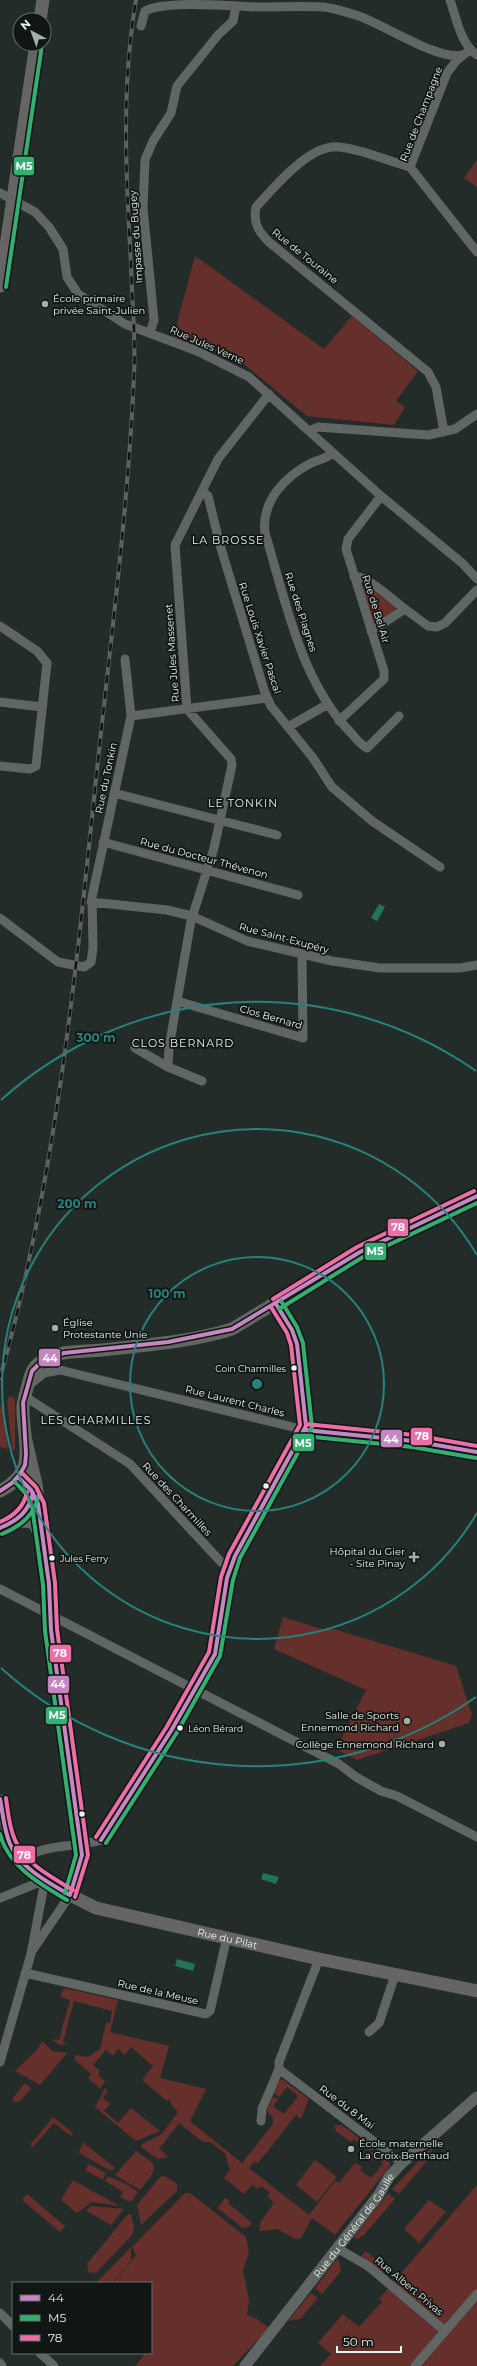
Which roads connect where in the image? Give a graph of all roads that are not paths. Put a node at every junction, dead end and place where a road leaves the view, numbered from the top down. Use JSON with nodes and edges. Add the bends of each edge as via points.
{"nodes":[{"id":1,"x":43,"y":0,"type":"edge"},
{"id":2,"x":450,"y":0,"type":"edge"},
{"id":3,"x":236,"y":6,"type":"junction"},
{"id":4,"x":41,"y":12,"type":"edge"},
{"id":5,"x":141,"y":26,"type":"dead end"},
{"id":6,"x":35,"y":52,"type":"edge"},
{"id":7,"x":470,"y":53,"type":"edge"},
{"id":8,"x":410,"y":167,"type":"junction"},
{"id":9,"x":0,"y":193,"type":"edge"},
{"id":10,"x":13,"y":199,"type":"junction"},
{"id":11,"x":477,"y":252,"type":"edge"},
{"id":12,"x":0,"y":282,"type":"edge"},
{"id":13,"x":150,"y":333,"type":"junction"},
{"id":14,"x":269,"y":394,"type":"junction"},
{"id":15,"x":477,"y":414,"type":"edge"},
{"id":16,"x":309,"y":431,"type":"junction"},
{"id":17,"x":444,"y":432,"type":"junction"},
{"id":18,"x":333,"y":453,"type":"junction"},
{"id":19,"x":202,"y":491,"type":"junction"},
{"id":20,"x":381,"y":496,"type":"junction"},
{"id":21,"x":477,"y":563,"type":"edge"},
{"id":22,"x":470,"y":570,"type":"junction"},
{"id":23,"x":354,"y":577,"type":"junction"},
{"id":24,"x":477,"y":579,"type":"edge"},
{"id":25,"x":477,"y":590,"type":"edge"},
{"id":26,"x":405,"y":609,"type":"junction"},
{"id":27,"x":0,"y":626,"type":"edge"},
{"id":28,"x":371,"y":631,"type":"junction"},
{"id":29,"x":125,"y":659,"type":"dead end"},
{"id":30,"x":267,"y":698,"type":"junction"},
{"id":31,"x":0,"y":702,"type":"edge"},
{"id":32,"x":328,"y":704,"type":"junction"},
{"id":33,"x":42,"y":707,"type":"junction"},
{"id":34,"x":187,"y":709,"type":"junction"},
{"id":35,"x":130,"y":716,"type":"junction"},
{"id":36,"x":399,"y":716,"type":"dead end"},
{"id":37,"x":339,"y":721,"type":"junction"},
{"id":38,"x":288,"y":727,"type":"junction"},
{"id":39,"x":0,"y":766,"type":"edge"},
{"id":40,"x":114,"y":793,"type":"junction"},
{"id":41,"x":220,"y":821,"type":"junction"},
{"id":42,"x":277,"y":835,"type":"dead end"},
{"id":43,"x":103,"y":842,"type":"junction"},
{"id":44,"x":440,"y":867,"type":"dead end"},
{"id":45,"x":208,"y":869,"type":"junction"},
{"id":46,"x":298,"y":895,"type":"dead end"},
{"id":47,"x":91,"y":902,"type":"junction"},
{"id":48,"x":192,"y":916,"type":"junction"},
{"id":49,"x":0,"y":918,"type":"edge"},
{"id":50,"x":302,"y":955,"type":"junction"},
{"id":51,"x":477,"y":965,"type":"edge"},
{"id":52,"x":177,"y":1001,"type":"junction"},
{"id":53,"x":135,"y":1048,"type":"dead end"},
{"id":54,"x":168,"y":1067,"type":"junction"},
{"id":55,"x":202,"y":1081,"type":"dead end"},
{"id":56,"x":477,"y":1196,"type":"edge"},
{"id":57,"x":276,"y":1304,"type":"junction"},
{"id":58,"x":58,"y":1355,"type":"junction"},
{"id":59,"x":60,"y":1370,"type":"junction"},
{"id":60,"x":26,"y":1391,"type":"junction"},
{"id":61,"x":305,"y":1430,"type":"junction"},
{"id":62,"x":26,"y":1441,"type":"junction"},
{"id":63,"x":477,"y":1452,"type":"edge"},
{"id":64,"x":19,"y":1478,"type":"junction"},
{"id":65,"x":0,"y":1492,"type":"edge"},
{"id":66,"x":36,"y":1499,"type":"junction"},
{"id":67,"x":4,"y":1527,"type":"edge"},
{"id":68,"x":45,"y":1557,"type":"junction"},
{"id":69,"x":231,"y":1568,"type":"junction"},
{"id":70,"x":0,"y":1589,"type":"edge"},
{"id":71,"x":51,"y":1614,"type":"junction"},
{"id":72,"x":195,"y":1690,"type":"junction"},
{"id":73,"x":0,"y":1798,"type":"edge"},
{"id":74,"x":477,"y":1837,"type":"edge"},
{"id":75,"x":0,"y":1839,"type":"edge"},
{"id":76,"x":80,"y":1844,"type":"junction"},
{"id":77,"x":12,"y":1850,"type":"junction"},
{"id":78,"x":24,"y":1861,"type":"junction"},
{"id":79,"x":45,"y":1880,"type":"junction"},
{"id":80,"x":70,"y":1895,"type":"junction"},
{"id":81,"x":0,"y":1898,"type":"edge"},
{"id":82,"x":227,"y":1937,"type":"junction"},
{"id":83,"x":31,"y":1954,"type":"junction"},
{"id":84,"x":319,"y":1959,"type":"junction"},
{"id":85,"x":25,"y":1973,"type":"junction"},
{"id":86,"x":395,"y":1974,"type":"junction"},
{"id":87,"x":477,"y":1991,"type":"edge"},
{"id":88,"x":370,"y":2032,"type":"dead end"},
{"id":89,"x":0,"y":2062,"type":"edge"},
{"id":90,"x":279,"y":2069,"type":"junction"},
{"id":91,"x":477,"y":2097,"type":"edge"},
{"id":92,"x":261,"y":2121,"type":"dead end"},
{"id":93,"x":402,"y":2163,"type":"junction"},
{"id":94,"x":337,"y":2248,"type":"junction"},
{"id":95,"x":477,"y":2294,"type":"edge"},
{"id":96,"x":0,"y":2313,"type":"edge"},
{"id":97,"x":12,"y":2325,"type":"edge"},
{"id":98,"x":445,"y":2331,"type":"junction"},
{"id":99,"x":41,"y":2354,"type":"edge"},
{"id":100,"x":0,"y":2363,"type":"edge"},
{"id":101,"x":2,"y":2366,"type":"edge"},
{"id":102,"x":54,"y":2366,"type":"edge"},
{"id":103,"x":245,"y":2366,"type":"edge"},
{"id":104,"x":415,"y":2366,"type":"edge"}],
"edges":[{"from":1,"to":4,"type":"main road"},
{"from":2,"to":7,"type":"street"},
{"from":3,"to":5,"type":"street","via":[[190,3],[153,6],[145,11]]},
{"from":3,"to":7,"type":"street","via":[[334,9],[383,26],[438,53],[452,56]]},
{"from":3,"to":13,"type":"street","name":"Impasse du Bugey","via":[[233,21],[218,35],[177,86],[171,113],[153,141],[145,160],[144,216],[154,320]]},
{"from":6,"to":10,"type":"main road"},
{"from":7,"to":8,"type":"street","name":"Rue de Champagne","via":[[447,73]]},
{"from":8,"to":11,"type":"street","name":"Rue de Champagne"},
{"from":8,"to":17,"type":"street","name":"Rue de Touraine","via":[[338,147],[316,151],[301,162],[256,208],[254,217],[256,226],[269,242],[428,372],[436,387]]},
{"from":9,"to":10,"type":"street","name":"Rue Jules Verne"},
{"from":10,"to":12,"type":"main road"},
{"from":10,"to":13,"type":"street","name":"Rue Jules Verne","via":[[35,212],[49,227],[63,249],[67,278],[78,294],[125,324]]},
{"from":13,"to":14,"type":"street","name":"Rue Jules Verne","via":[[233,367]]},
{"from":14,"to":16,"type":"street","name":"Rue Jules Verne"},
{"from":14,"to":19,"type":"street","name":"Rue Jules Massenet","via":[[222,454]]},
{"from":15,"to":17,"type":"street","via":[[455,429]]},
{"from":16,"to":17,"type":"street","via":[[318,427],[428,435]]},
{"from":16,"to":18,"type":"street","name":"Rue Jules Verne"},
{"from":18,"to":20,"type":"street","name":"Rue Jules Verne"},
{"from":18,"to":32,"type":"street","name":"Rue des Plagnes","via":[[309,464],[282,484],[266,508],[263,520],[304,658]]},
{"from":19,"to":30,"type":"street","name":"Rue Louis Xavier Pascal","via":[[208,496],[220,545]]},
{"from":19,"to":34,"type":"street","name":"Rue Jules Massenet","via":[[175,545]]},
{"from":20,"to":22,"type":"street","name":"Rue Jules Verne"},
{"from":20,"to":23,"type":"street","name":"Rue de Bel Air","via":[[348,538],[346,548]]},
{"from":21,"to":22,"type":"street"},
{"from":22,"to":24,"type":"street","name":"Rue Jules Verne"},
{"from":23,"to":26,"type":"street","via":[[362,577],[370,582]]},
{"from":23,"to":28,"type":"street","name":"Rue de Bel Air"},
{"from":25,"to":26,"type":"street","via":[[437,628],[428,626]]},
{"from":26,"to":28,"type":"street"},
{"from":27,"to":33,"type":"street","via":[[46,659]]},
{"from":28,"to":37,"type":"street","name":"Rue de Bel Air","via":[[384,671],[384,679]]},
{"from":29,"to":35,"type":"street","name":"Rue du Tonkin"},
{"from":30,"to":34,"type":"street"},
{"from":30,"to":38,"type":"street","name":"Rue Louis Xavier Pascal"},
{"from":31,"to":33,"type":"street"},
{"from":32,"to":37,"type":"street","name":"Rue des Plagnes"},
{"from":32,"to":38,"type":"street"},
{"from":33,"to":39,"type":"street","via":[[35,768]]},
{"from":34,"to":35,"type":"street"},
{"from":34,"to":41,"type":"street","name":"Rue Jules Massenet","via":[[232,762]]},
{"from":35,"to":40,"type":"street","name":"Rue du Tonkin"},
{"from":36,"to":37,"type":"street","name":"Rue des Plagnes","via":[[367,748]]},
{"from":38,"to":44,"type":"street","name":"Rue Louis Xavier Pascal","via":[[332,787],[372,821]]},
{"from":40,"to":41,"type":"street"},
{"from":40,"to":43,"type":"street","name":"Rue du Tonkin"},
{"from":41,"to":42,"type":"street"},
{"from":41,"to":45,"type":"street","name":"Rue Jules Massenet"},
{"from":43,"to":45,"type":"street","name":"Rue du Docteur Thévenon"},
{"from":43,"to":47,"type":"street","name":"Rue du Tonkin"},
{"from":45,"to":46,"type":"street","name":"Rue du Docteur Thévenon"},
{"from":45,"to":48,"type":"street","name":"Rue Jules Massenet"},
{"from":47,"to":48,"type":"street","name":"Rue Saint-Exupéry","via":[[148,907]]},
{"from":47,"to":49,"type":"street","name":"Rue du Tonkin","via":[[93,955],[91,962],[84,967],[58,962]]},
{"from":48,"to":50,"type":"street","name":"Rue Saint-Exupéry","via":[[240,939]]},
{"from":48,"to":52,"type":"street"},
{"from":50,"to":51,"type":"street","name":"Rue Saint-Exupéry","via":[[380,968],[460,968]]},
{"from":50,"to":52,"type":"street","name":"Clos Bernard","via":[[303,1038]]},
{"from":52,"to":54,"type":"street","via":[[169,1044]]},
{"from":53,"to":54,"type":"street"},
{"from":54,"to":55,"type":"street"},
{"from":56,"to":57,"type":"main road","via":[[360,1252]]},
{"from":57,"to":58,"type":"main road","via":[[243,1324],[218,1333]]},
{"from":57,"to":61,"type":"street","via":[[292,1330],[297,1344],[307,1415]]},
{"from":58,"to":59,"type":"street"},
{"from":58,"to":60,"type":"main road","via":[[50,1356],[36,1366],[30,1373]]},
{"from":59,"to":60,"type":"street","name":"Rue Laurent Charles","via":[[44,1373]]},
{"from":59,"to":61,"type":"street","name":"Rue Laurent Charles"},
{"from":60,"to":62,"type":"main road"},
{"from":60,"to":69,"type":"street","name":"Rue des Charmilles","via":[[130,1464],[221,1562]]},
{"from":61,"to":63,"type":"street","name":"Rue Laurent Charles","via":[[413,1440]]},
{"from":61,"to":69,"type":"street"},
{"from":62,"to":64,"type":"main road","via":[[26,1461]]},
{"from":62,"to":66,"type":"main road","via":[[34,1474]]},
{"from":64,"to":65,"type":"main road"},
{"from":64,"to":66,"type":"main road"},
{"from":66,"to":67,"type":"street","via":[[24,1515]]},
{"from":66,"to":68,"type":"main road"},
{"from":67,"to":68,"type":"street","via":[[22,1523],[32,1524],[39,1535]]},
{"from":68,"to":71,"type":"main road"},
{"from":69,"to":72,"type":"street","via":[[224,1598],[218,1647]]},
{"from":70,"to":71,"type":"street"},
{"from":71,"to":72,"type":"street"},
{"from":71,"to":76,"type":"main road","via":[[51,1630]]},
{"from":72,"to":74,"type":"street","via":[[339,1764],[356,1778],[380,1791],[397,1796]]},
{"from":72,"to":76,"type":"street","via":[[100,1840]]},
{"from":73,"to":77,"type":"street"},
{"from":75,"to":77,"type":"street","name":"Rue du Pilat"},
{"from":76,"to":78,"type":"street","via":[[39,1850],[29,1854]]},
{"from":76,"to":80,"type":"main road","via":[[80,1867]]},
{"from":77,"to":78,"type":"street","name":"Rue du Pilat"},
{"from":78,"to":79,"type":"street","name":"Rue du Pilat"},
{"from":79,"to":80,"type":"street","name":"Rue du Pilat"},
{"from":79,"to":81,"type":"street"},
{"from":79,"to":83,"type":"street"},
{"from":80,"to":82,"type":"main road","name":"Rue du Pilat","via":[[96,1908]]},
{"from":80,"to":83,"type":"street"},
{"from":82,"to":84,"type":"main road","name":"Rue du Pilat"},
{"from":82,"to":85,"type":"street","name":"Rue de la Meuse","via":[[210,2011],[206,2014]]},
{"from":83,"to":85,"type":"street"},
{"from":84,"to":86,"type":"main road","name":"Rue du Pilat"},
{"from":84,"to":90,"type":"street","via":[[279,2062]]},
{"from":85,"to":89,"type":"street"},
{"from":86,"to":87,"type":"main road","name":"Rue du Pilat"},
{"from":86,"to":88,"type":"street","via":[[379,2023]]},
{"from":90,"to":92,"type":"street","via":[[262,2109]]},
{"from":90,"to":93,"type":"street","name":"Rue du 8 Mai"},
{"from":91,"to":93,"type":"street","name":"Rue du Général de Gaulle"},
{"from":93,"to":94,"type":"street","name":"Rue du Général de Gaulle"},
{"from":94,"to":98,"type":"street","name":"Rue Albert Privas","via":[[368,2266]]},
{"from":94,"to":103,"type":"street","name":"Rue du Général de Gaulle"},
{"from":95,"to":98,"type":"street"},
{"from":96,"to":97,"type":"street"},
{"from":98,"to":104,"type":"street"},
{"from":99,"to":102,"type":"street"},
{"from":100,"to":101,"type":"street"}]}
